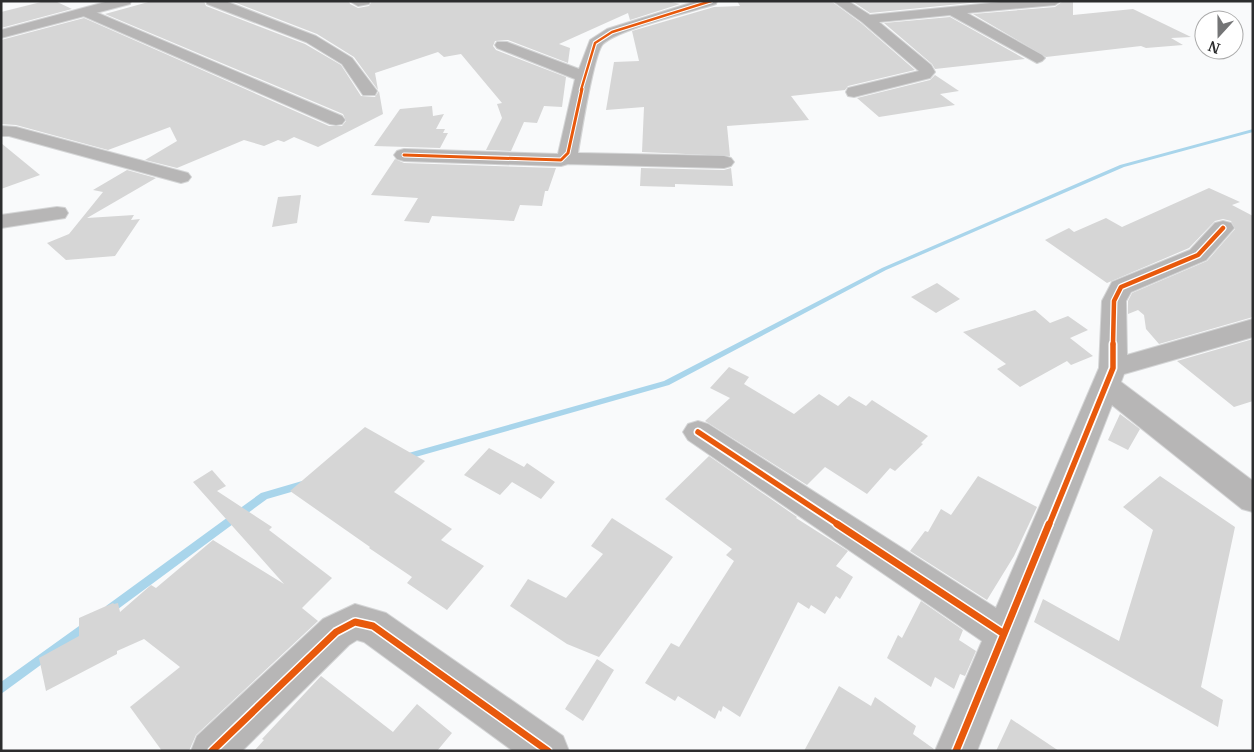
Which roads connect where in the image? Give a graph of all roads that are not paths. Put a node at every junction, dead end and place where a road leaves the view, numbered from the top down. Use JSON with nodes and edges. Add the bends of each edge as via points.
{"nodes":[{"id":1,"x":125,"y":1,"type":"edge"},
{"id":2,"x":212,"y":1,"type":"edge"},
{"id":3,"x":711,"y":1,"type":"edge"},
{"id":4,"x":840,"y":1,"type":"edge"},
{"id":5,"x":1055,"y":1,"type":"edge"},
{"id":6,"x":953,"y":11,"type":"junction"},
{"id":7,"x":86,"y":12,"type":"junction"},
{"id":8,"x":867,"y":19,"type":"junction"},
{"id":9,"x":1,"y":34,"type":"edge"},
{"id":10,"x":502,"y":45,"type":"dead end"},
{"id":11,"x":1037,"y":58,"type":"dead end"},
{"id":12,"x":584,"y":77,"type":"junction"},
{"id":13,"x":369,"y":91,"type":"dead end"},
{"id":14,"x":854,"y":92,"type":"dead end"},
{"id":15,"x":336,"y":120,"type":"dead end"},
{"id":16,"x":1,"y":131,"type":"edge"},
{"id":17,"x":404,"y":155,"type":"dead end"},
{"id":18,"x":563,"y":159,"type":"junction"},
{"id":19,"x":724,"y":162,"type":"dead end"},
{"id":20,"x":181,"y":176,"type":"dead end"},
{"id":21,"x":57,"y":213,"type":"dead end"},
{"id":22,"x":1,"y":222,"type":"edge"},
{"id":23,"x":1223,"y":228,"type":"dead end"},
{"id":24,"x":1253,"y":328,"type":"edge"},
{"id":25,"x":1110,"y":377,"type":"junction"},
{"id":26,"x":698,"y":432,"type":"dead end"},
{"id":27,"x":1253,"y":499,"type":"edge"},
{"id":28,"x":1004,"y":634,"type":"junction"},
{"id":29,"x":212,"y":751,"type":"edge"},
{"id":30,"x":548,"y":751,"type":"edge"},
{"id":31,"x":956,"y":751,"type":"edge"}],
"edges":[{"from":1,"to":7,"type":"street"},
{"from":2,"to":13,"type":"street","via":[[310,39],[347,61]]},
{"from":3,"to":12,"type":"street","via":[[602,37],[595,43]]},
{"from":4,"to":8,"type":"street"},
{"from":5,"to":6,"type":"street"},
{"from":6,"to":8,"type":"street"},
{"from":6,"to":11,"type":"street"},
{"from":7,"to":9,"type":"street"},
{"from":7,"to":15,"type":"street"},
{"from":8,"to":14,"type":"street","via":[[927,72]]},
{"from":10,"to":12,"type":"street"},
{"from":12,"to":18,"type":"street"},
{"from":16,"to":20,"type":"street"},
{"from":17,"to":18,"type":"street"},
{"from":18,"to":19,"type":"street"},
{"from":21,"to":22,"type":"street"},
{"from":23,"to":25,"type":"street","via":[[1198,254],[1121,287],[1114,301]]},
{"from":24,"to":25,"type":"street"},
{"from":25,"to":27,"type":"street"},
{"from":25,"to":28,"type":"street"},
{"from":26,"to":28,"type":"street"},
{"from":28,"to":31,"type":"street"},
{"from":29,"to":30,"type":"street","via":[[336,632],[355,622],[373,626]]}]}
